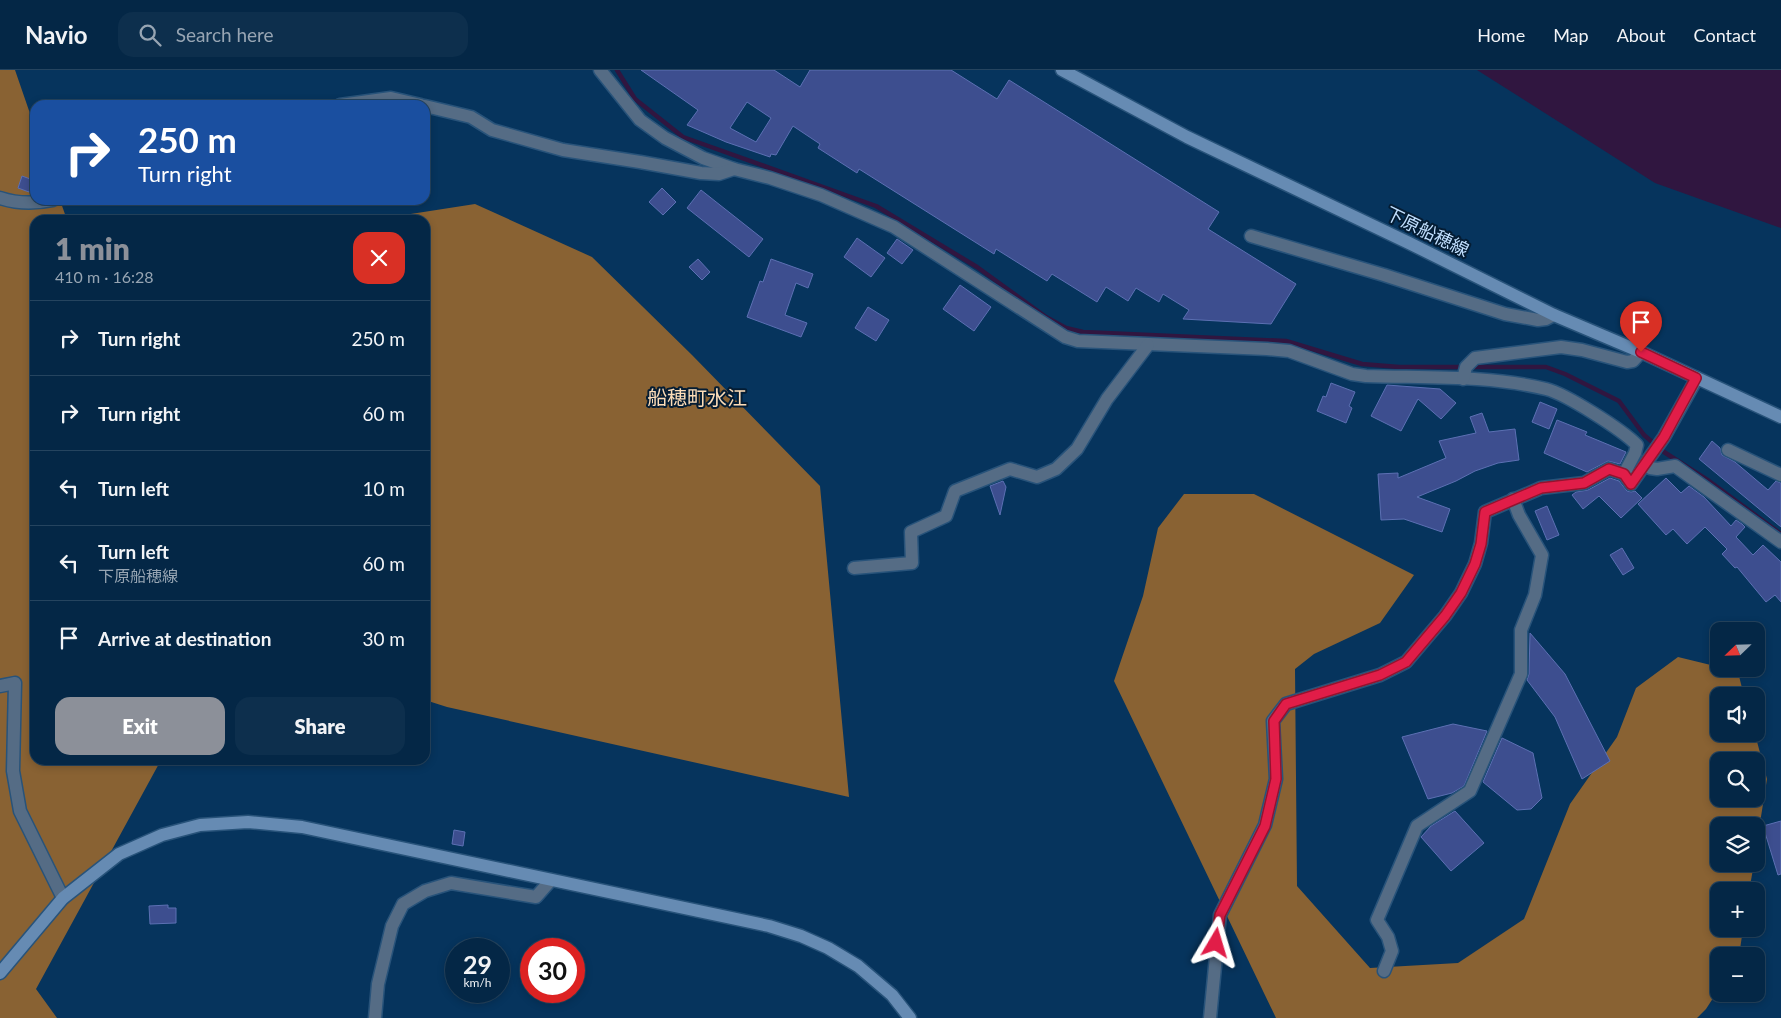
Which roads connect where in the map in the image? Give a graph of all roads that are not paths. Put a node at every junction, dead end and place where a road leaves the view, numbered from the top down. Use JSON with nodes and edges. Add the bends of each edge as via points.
{"nodes":[{"id":1,"x":600,"y":70,"type":"edge"},
{"id":2,"x":1062,"y":70,"type":"edge"},
{"id":3,"x":376,"y":100,"type":"edge"},
{"id":4,"x":400,"y":100,"type":"edge"},
{"id":5,"x":430,"y":107,"type":"edge"},
{"id":6,"x":734,"y":169,"type":"junction"},
{"id":7,"x":0,"y":198,"type":"edge"},
{"id":8,"x":30,"y":203,"type":"edge"},
{"id":9,"x":1251,"y":236,"type":"dead end"},
{"id":10,"x":1554,"y":315,"type":"junction"},
{"id":11,"x":1148,"y":345,"type":"junction"},
{"id":12,"x":1641,"y":352,"type":"junction"},
{"id":13,"x":1464,"y":373,"type":"junction"},
{"id":14,"x":1696,"y":378,"type":"junction"},
{"id":15,"x":1781,"y":417,"type":"edge"},
{"id":16,"x":1728,"y":450,"type":"dead end"},
{"id":17,"x":1642,"y":460,"type":"junction"},
{"id":18,"x":1624,"y":474,"type":"junction"},
{"id":19,"x":1781,"y":475,"type":"edge"},
{"id":20,"x":1513,"y":499,"type":"junction"},
{"id":21,"x":1781,"y":542,"type":"edge"},
{"id":22,"x":854,"y":568,"type":"dead end"},
{"id":23,"x":0,"y":686,"type":"edge"},
{"id":24,"x":551,"y":880,"type":"junction"},
{"id":25,"x":63,"y":898,"type":"junction"},
{"id":26,"x":1384,"y":971,"type":"dead end"},
{"id":27,"x":0,"y":973,"type":"edge"},
{"id":28,"x":375,"y":1018,"type":"edge"},
{"id":29,"x":910,"y":1018,"type":"edge"},
{"id":30,"x":1210,"y":1018,"type":"edge"}],
"edges":[{"from":1,"to":6,"type":"street","via":[[640,120],[665,138],[703,158]]},
{"from":2,"to":10,"type":"street","name":"下原船穂線","via":[[1187,137]]},
{"from":3,"to":4,"type":"street"},
{"from":5,"to":6,"type":"street","via":[[471,116],[492,130],[563,150],[700,173],[719,174]]},
{"from":6,"to":11,"type":"street","via":[[821,195],[894,227],[1065,338],[1078,342]]},
{"from":7,"to":8,"type":"street"},
{"from":9,"to":10,"type":"street","via":[[1505,314],[1538,320]]},
{"from":10,"to":12,"type":"street","name":"下原船穂線"},
{"from":11,"to":13,"type":"street","via":[[1289,351],[1366,376]]},
{"from":11,"to":22,"type":"street","via":[[1107,399],[1077,449],[1056,470],[1037,477],[1010,469],[956,491],[946,516],[911,532],[912,563]]},
{"from":12,"to":13,"type":"street","via":[[1633,361],[1627,362],[1561,347],[1475,358]]},
{"from":12,"to":14,"type":"street","name":"下原船穂線"},
{"from":13,"to":17,"type":"street","via":[[1546,389],[1564,396],[1632,440]]},
{"from":14,"to":15,"type":"street","name":"下原船穂線"},
{"from":14,"to":18,"type":"street","via":[[1664,437],[1631,484]]},
{"from":16,"to":19,"type":"street"},
{"from":17,"to":18,"type":"street"},
{"from":17,"to":21,"type":"street","via":[[1657,469],[1674,466]]},
{"from":18,"to":20,"type":"street","via":[[1609,469],[1584,483],[1541,488]]},
{"from":20,"to":26,"type":"street","via":[[1542,555],[1535,595],[1521,630],[1521,674],[1470,790],[1417,826],[1377,920],[1392,951]]},
{"from":20,"to":30,"type":"street","via":[[1485,512],[1481,544],[1461,593],[1406,662],[1380,675],[1286,704],[1274,721],[1276,779],[1265,826],[1220,915]]},
{"from":23,"to":25,"type":"street","via":[[16,683],[13,771],[20,811]]},
{"from":24,"to":25,"type":"street","via":[[302,828],[248,822],[200,825],[153,839],[119,854]]},
{"from":24,"to":28,"type":"street","via":[[536,898],[451,883],[426,891],[403,904],[392,926],[378,984]]},
{"from":24,"to":29,"type":"street","via":[[769,926],[801,936],[858,966],[892,995]]},
{"from":25,"to":27,"type":"street"}]}
